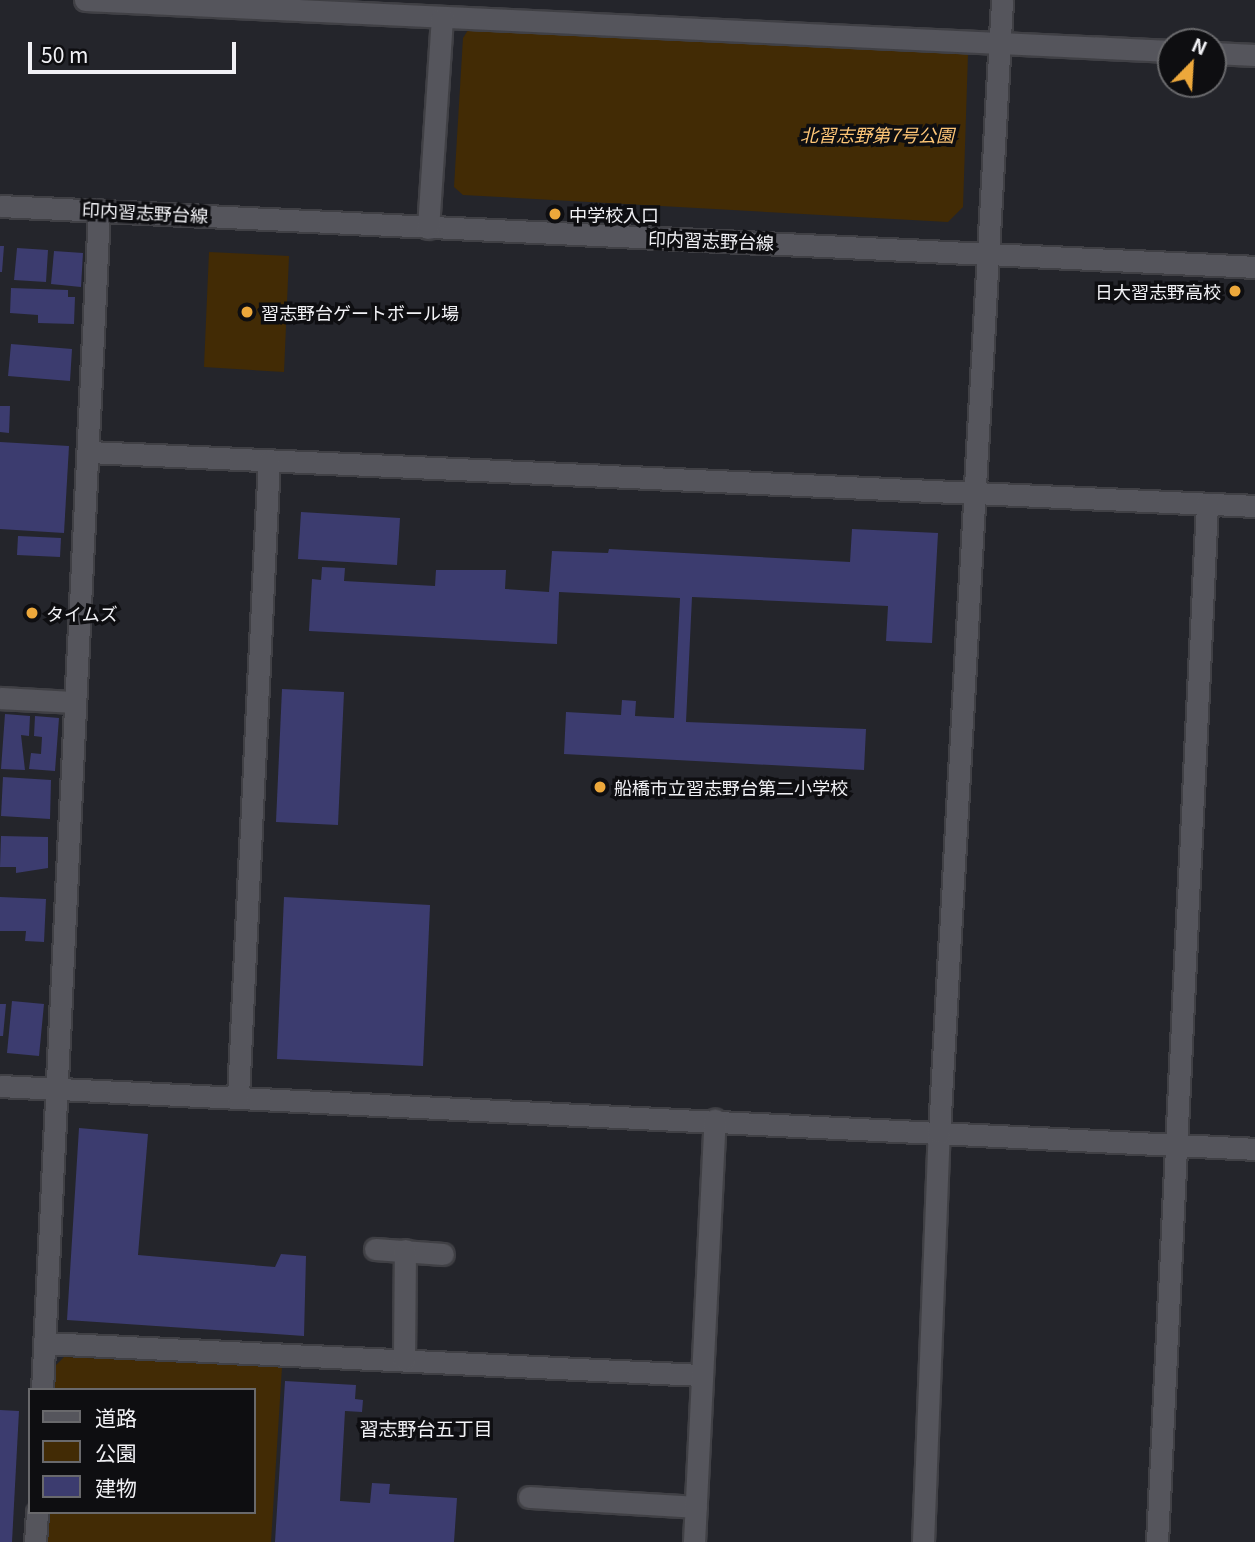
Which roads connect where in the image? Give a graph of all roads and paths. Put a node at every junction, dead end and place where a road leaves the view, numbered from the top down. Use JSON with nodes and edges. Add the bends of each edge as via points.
{"nodes":[{"id":1,"x":85,"y":0,"type":"edge"},
{"id":2,"x":1002,"y":0,"type":"edge"},
{"id":3,"x":232,"y":4,"type":"edge"},
{"id":4,"x":442,"y":18,"type":"junction"},
{"id":5,"x":1000,"y":44,"type":"junction"},
{"id":6,"x":1157,"y":50,"type":"edge"},
{"id":7,"x":1227,"y":54,"type":"edge"},
{"id":8,"x":1255,"y":55,"type":"edge"},
{"id":9,"x":0,"y":206,"type":"edge"},
{"id":10,"x":99,"y":210,"type":"junction"},
{"id":11,"x":428,"y":228,"type":"junction"},
{"id":12,"x":985,"y":252,"type":"junction"},
{"id":13,"x":1255,"y":267,"type":"edge"},
{"id":14,"x":89,"y":452,"type":"junction"},
{"id":15,"x":269,"y":461,"type":"junction"},
{"id":16,"x":975,"y":495,"type":"junction"},
{"id":17,"x":1207,"y":505,"type":"junction"},
{"id":18,"x":1255,"y":506,"type":"edge"},
{"id":19,"x":0,"y":698,"type":"edge"},
{"id":20,"x":75,"y":702,"type":"junction"},
{"id":21,"x":0,"y":1086,"type":"edge"},
{"id":22,"x":59,"y":1087,"type":"junction"},
{"id":23,"x":238,"y":1096,"type":"junction"},
{"id":24,"x":715,"y":1120,"type":"junction"},
{"id":25,"x":939,"y":1132,"type":"junction"},
{"id":26,"x":1178,"y":1145,"type":"junction"},
{"id":27,"x":1255,"y":1149,"type":"edge"},
{"id":28,"x":375,"y":1249,"type":"dead end"},
{"id":29,"x":405,"y":1250,"type":"junction"},
{"id":30,"x":443,"y":1254,"type":"dead end"},
{"id":31,"x":44,"y":1343,"type":"junction"},
{"id":32,"x":404,"y":1359,"type":"junction"},
{"id":33,"x":701,"y":1375,"type":"junction"},
{"id":34,"x":42,"y":1388,"type":"edge"},
{"id":35,"x":529,"y":1496,"type":"dead end"},
{"id":36,"x":696,"y":1507,"type":"junction"},
{"id":37,"x":37,"y":1514,"type":"edge"},
{"id":38,"x":35,"y":1542,"type":"edge"},
{"id":39,"x":694,"y":1542,"type":"edge"},
{"id":40,"x":923,"y":1542,"type":"edge"},
{"id":41,"x":1157,"y":1542,"type":"edge"}],
"edges":[{"from":1,"to":3,"type":"street"},
{"from":2,"to":5,"type":"street"},
{"from":3,"to":4,"type":"street"},
{"from":4,"to":5,"type":"street"},
{"from":4,"to":11,"type":"street"},
{"from":5,"to":6,"type":"street"},
{"from":5,"to":12,"type":"street"},
{"from":7,"to":8,"type":"street"},
{"from":9,"to":10,"type":"street","name":"印内習志野台線"},
{"from":10,"to":11,"type":"street","name":"印内習志野台線"},
{"from":10,"to":14,"type":"street"},
{"from":11,"to":12,"type":"street","name":"印内習志野台線"},
{"from":12,"to":13,"type":"street","name":"印内習志野台線"},
{"from":12,"to":16,"type":"street"},
{"from":14,"to":15,"type":"street"},
{"from":14,"to":20,"type":"street"},
{"from":15,"to":16,"type":"street"},
{"from":15,"to":23,"type":"street"},
{"from":16,"to":17,"type":"street"},
{"from":16,"to":25,"type":"street"},
{"from":17,"to":18,"type":"street"},
{"from":17,"to":26,"type":"street"},
{"from":19,"to":20,"type":"street"},
{"from":20,"to":22,"type":"street"},
{"from":21,"to":22,"type":"street"},
{"from":22,"to":23,"type":"street"},
{"from":22,"to":31,"type":"street"},
{"from":23,"to":24,"type":"street"},
{"from":24,"to":25,"type":"street"},
{"from":24,"to":33,"type":"street"},
{"from":25,"to":26,"type":"street"},
{"from":25,"to":40,"type":"street"},
{"from":26,"to":27,"type":"street"},
{"from":26,"to":41,"type":"street"},
{"from":28,"to":29,"type":"street"},
{"from":29,"to":30,"type":"street"},
{"from":29,"to":32,"type":"street"},
{"from":31,"to":32,"type":"street"},
{"from":31,"to":34,"type":"street"},
{"from":32,"to":33,"type":"street"},
{"from":33,"to":36,"type":"street"},
{"from":35,"to":36,"type":"street"},
{"from":36,"to":39,"type":"street"},
{"from":37,"to":38,"type":"street"}]}
